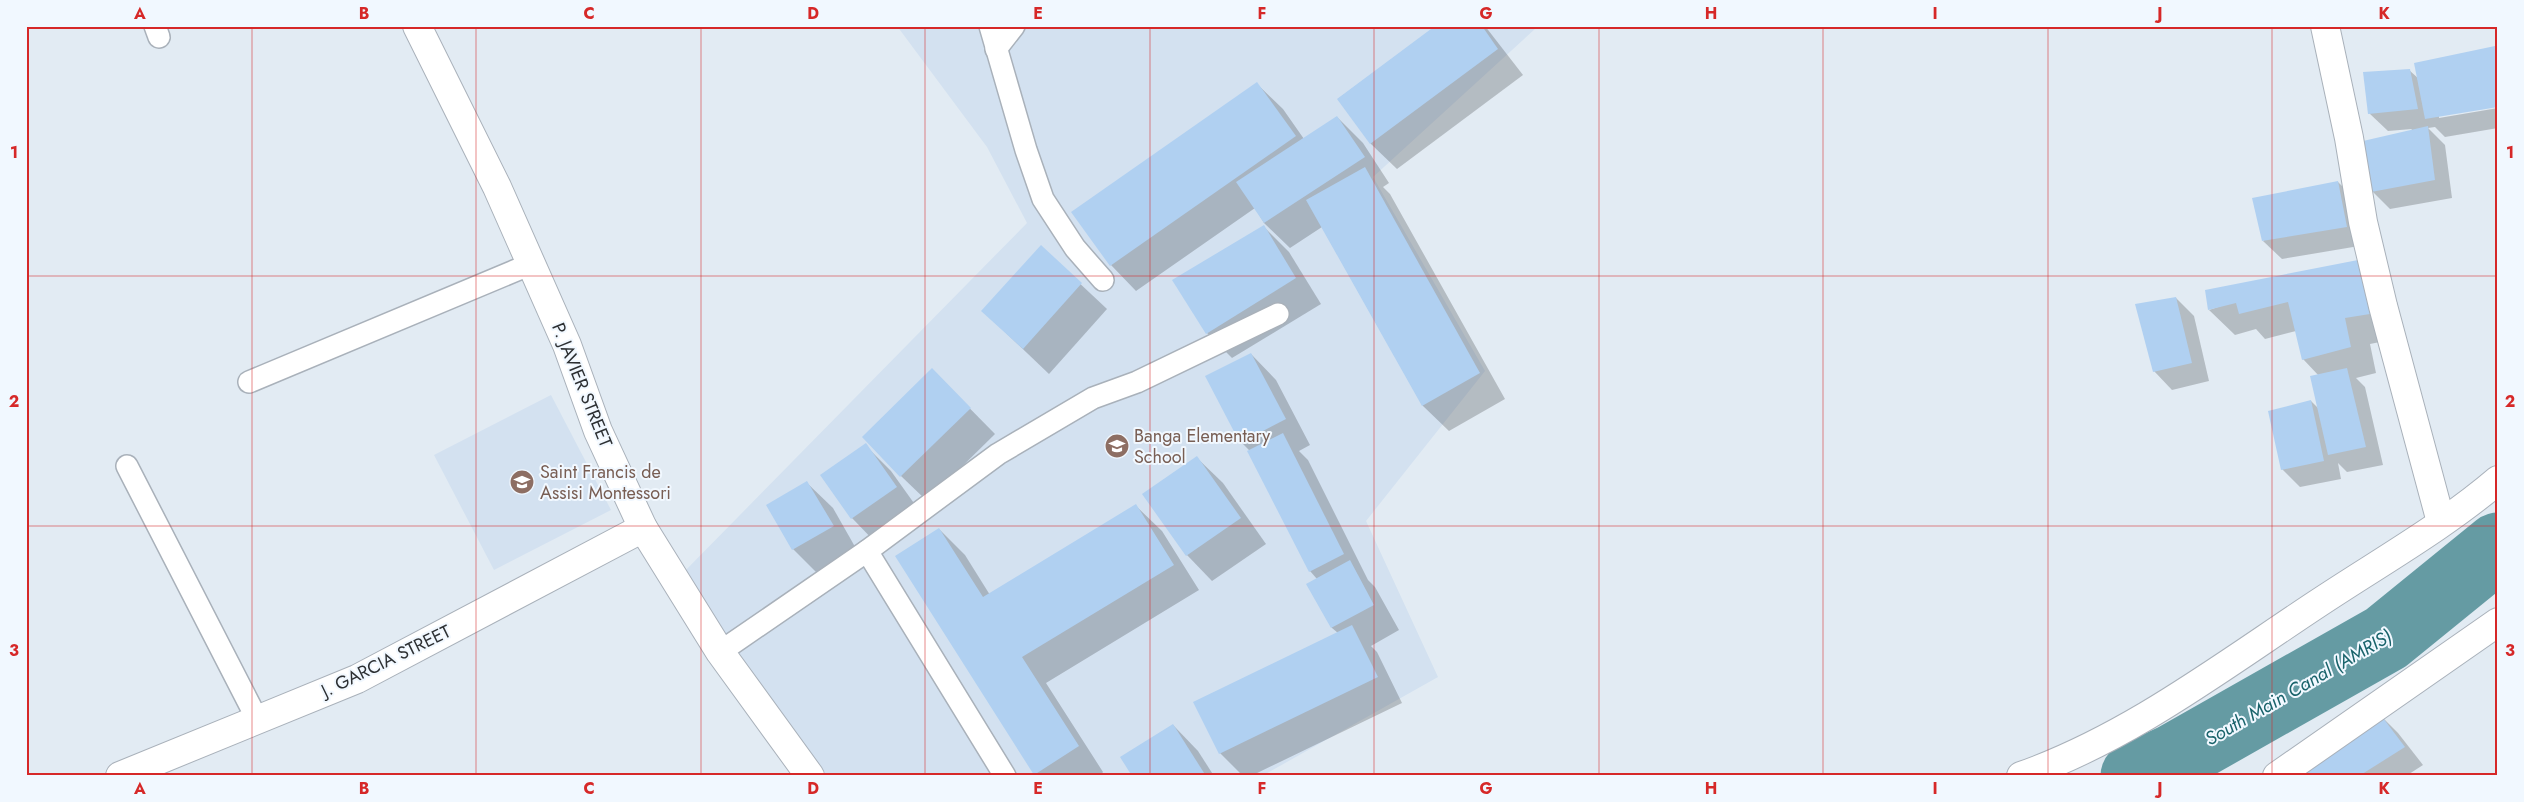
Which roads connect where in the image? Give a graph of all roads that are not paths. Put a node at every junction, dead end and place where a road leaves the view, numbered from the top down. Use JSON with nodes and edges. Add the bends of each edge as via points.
{"nodes":[{"id":1,"x":990,"y":26,"type":"edge"},
{"id":2,"x":1014,"y":26,"type":"edge"},
{"id":3,"x":2325,"y":26,"type":"edge"},
{"id":4,"x":423,"y":28,"type":"edge"},
{"id":5,"x":996,"y":49,"type":"junction"},
{"id":6,"x":531,"y":264,"type":"junction"},
{"id":7,"x":1103,"y":280,"type":"dead end"},
{"id":8,"x":1278,"y":314,"type":"dead end"},
{"id":9,"x":249,"y":382,"type":"dead end"},
{"id":10,"x":127,"y":466,"type":"dead end"},
{"id":11,"x":2498,"y":480,"type":"edge"},
{"id":12,"x":2441,"y":522,"type":"junction"},
{"id":13,"x":643,"y":528,"type":"junction"},
{"id":14,"x":867,"y":550,"type":"junction"},
{"id":15,"x":2498,"y":622,"type":"edge"},
{"id":16,"x":720,"y":652,"type":"junction"},
{"id":17,"x":257,"y":719,"type":"junction"},
{"id":18,"x":802,"y":773,"type":"edge"},
{"id":19,"x":120,"y":776,"type":"edge"},
{"id":20,"x":1005,"y":776,"type":"edge"},
{"id":21,"x":2021,"y":776,"type":"edge"},
{"id":22,"x":2277,"y":776,"type":"edge"}],
"edges":[{"from":1,"to":5,"type":"lane"},
{"from":2,"to":5,"type":"lane"},
{"from":3,"to":12,"type":"street","via":[[2382,306]]},
{"from":4,"to":6,"type":"street","name":"P. JAVIER STREET"},
{"from":5,"to":7,"type":"lane","via":[[1044,199],[1075,248]]},
{"from":6,"to":9,"type":"lane"},
{"from":6,"to":13,"type":"street","name":"P. JAVIER STREET","via":[[567,345],[598,431]]},
{"from":8,"to":14,"type":"lane","via":[[1137,382],[1093,398],[998,454]]},
{"from":10,"to":17,"type":"lane"},
{"from":11,"to":12,"type":"street"},
{"from":12,"to":21,"type":"street","via":[[2208,677],[2110,735]]},
{"from":13,"to":16,"type":"street","name":"P. JAVIER STREET"},
{"from":13,"to":17,"type":"street","name":"J. GARCIA STREET","via":[[356,679]]},
{"from":14,"to":16,"type":"lane"},
{"from":14,"to":20,"type":"lane"},
{"from":15,"to":22,"type":"street"},
{"from":16,"to":18,"type":"street","name":"P. JAVIER STREET"},
{"from":17,"to":19,"type":"street","name":"J. GARCIA STREET"}]}
